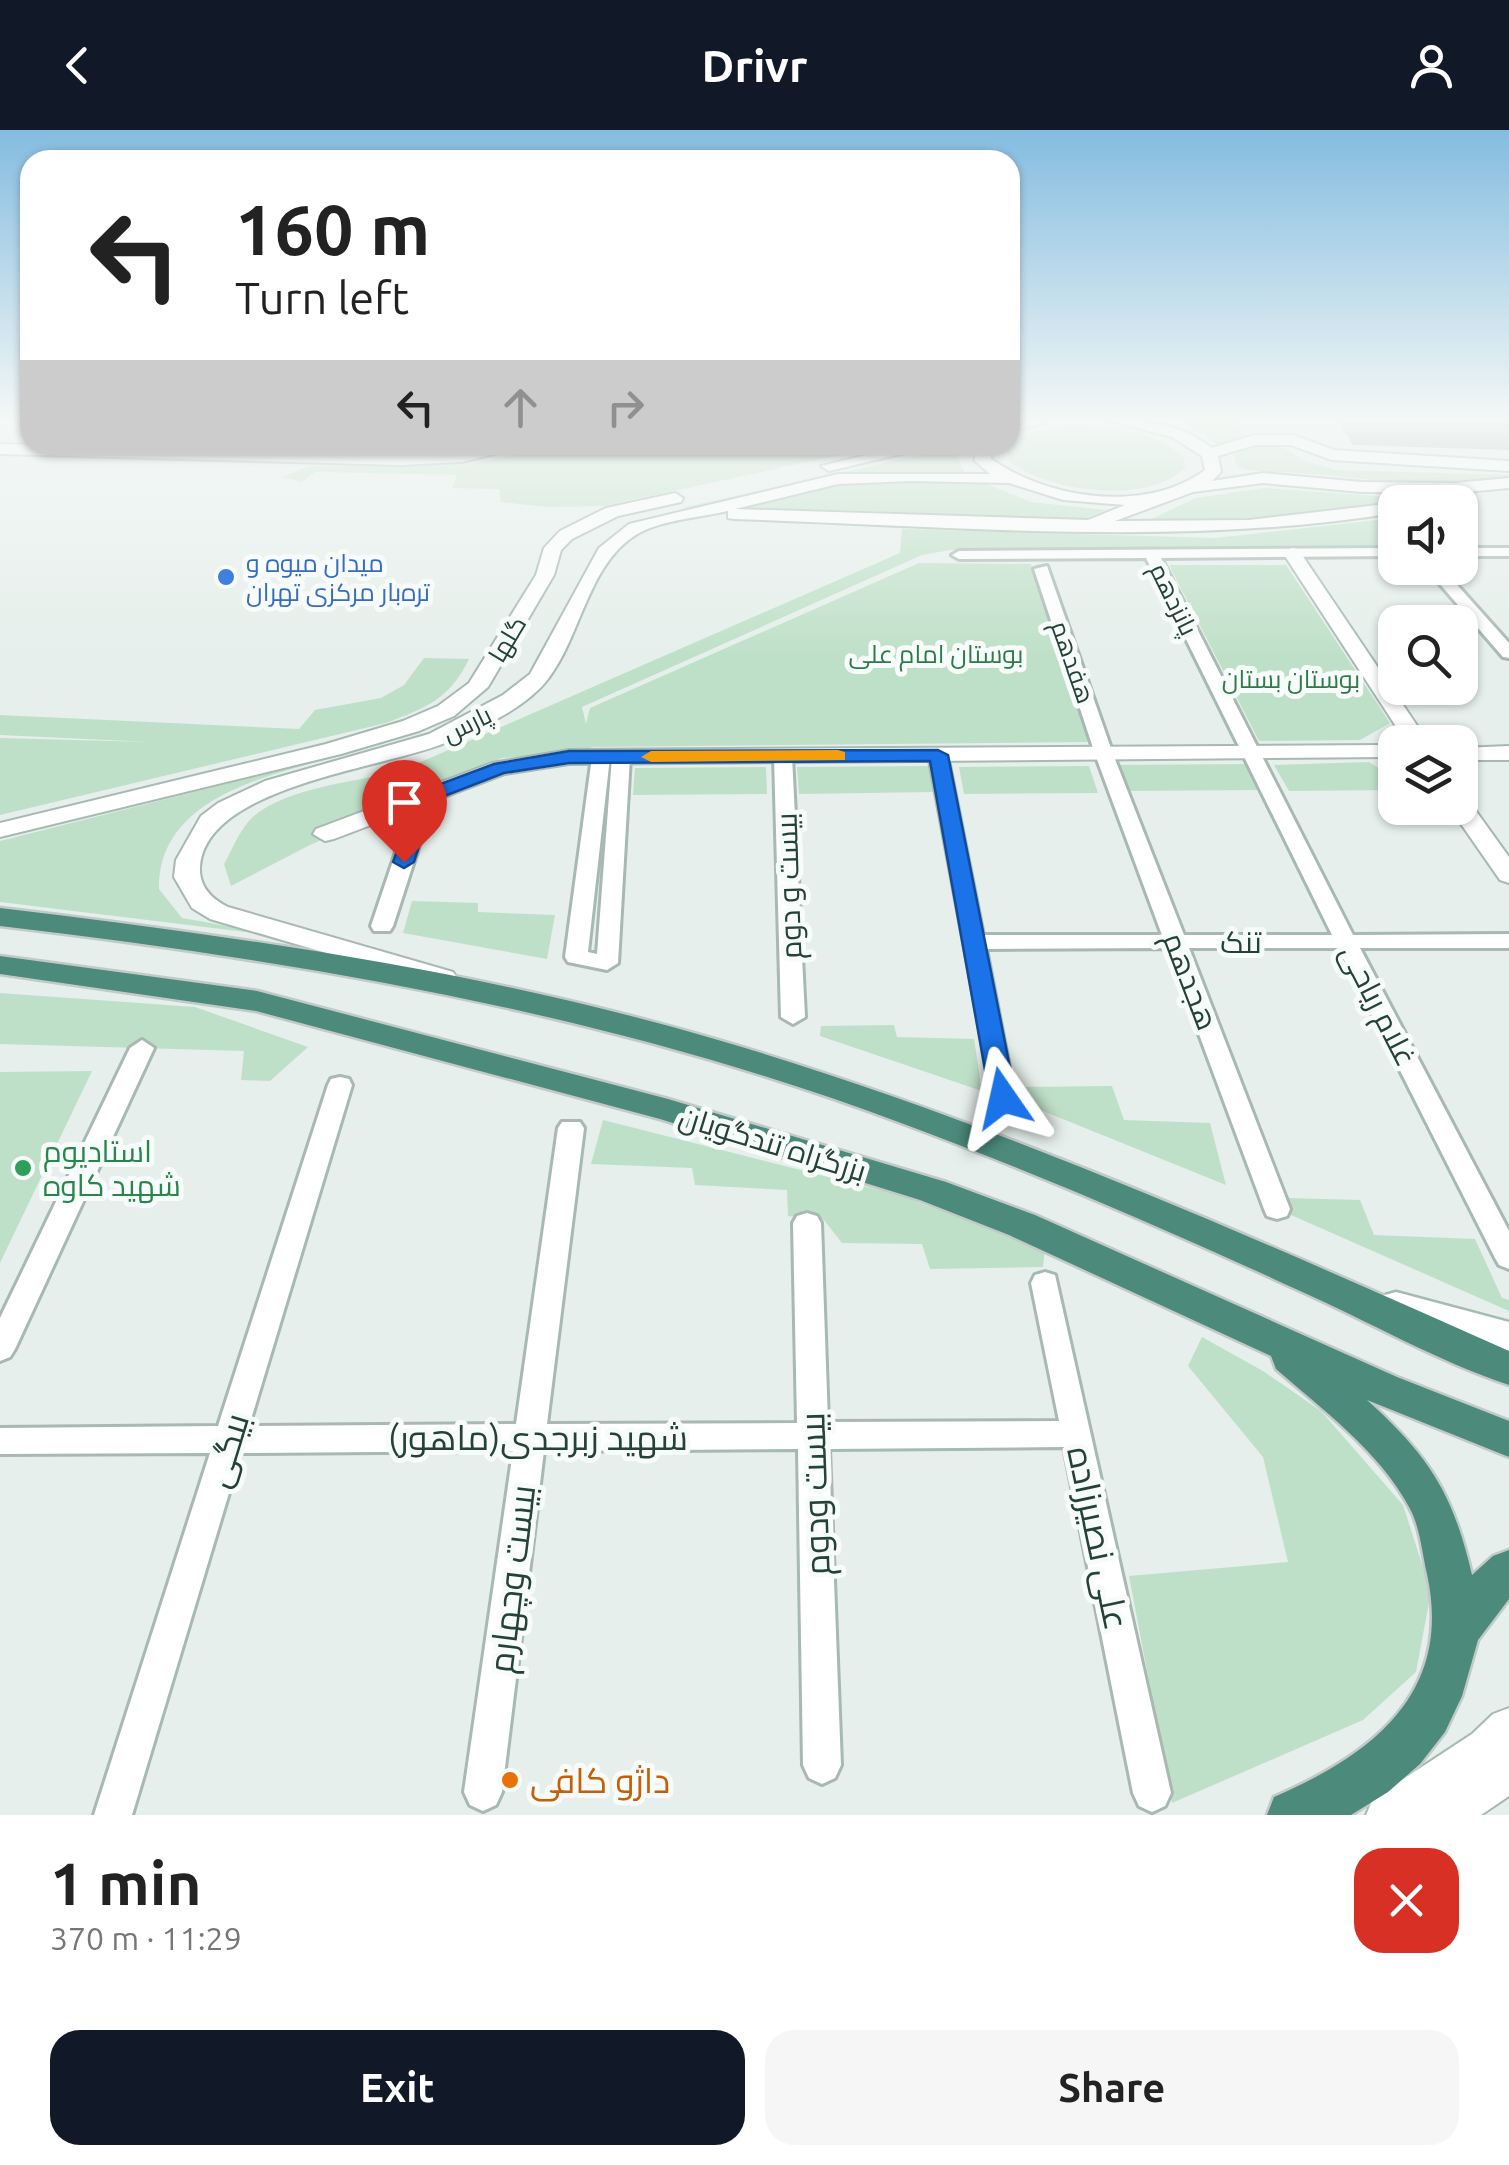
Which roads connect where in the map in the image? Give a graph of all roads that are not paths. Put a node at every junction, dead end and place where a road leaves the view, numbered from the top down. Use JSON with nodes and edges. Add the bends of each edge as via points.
{"nodes":[{"id":1,"x":675,"y":499,"type":"edge"},
{"id":2,"x":757,"y":499,"type":"edge"},
{"id":3,"x":1157,"y":499,"type":"edge"},
{"id":4,"x":1378,"y":510,"type":"edge"},
{"id":5,"x":693,"y":516,"type":"dead end"},
{"id":6,"x":1090,"y":525,"type":"junction"},
{"id":7,"x":1378,"y":552,"type":"edge"},
{"id":8,"x":1478,"y":552,"type":"edge"},
{"id":9,"x":1509,"y":552,"type":"edge"},
{"id":10,"x":1292,"y":553,"type":"junction"},
{"id":11,"x":959,"y":554,"type":"dead end"},
{"id":12,"x":1151,"y":554,"type":"junction"},
{"id":13,"x":1042,"y":569,"type":"dead end"},
{"id":14,"x":1449,"y":585,"type":"edge"},
{"id":15,"x":1509,"y":653,"type":"edge"},
{"id":16,"x":1407,"y":725,"type":"edge"},
{"id":17,"x":1249,"y":753,"type":"junction"},
{"id":18,"x":1509,"y":753,"type":"edge"},
{"id":19,"x":1104,"y":754,"type":"junction"},
{"id":20,"x":1478,"y":754,"type":"edge"},
{"id":21,"x":938,"y":755,"type":"junction"},
{"id":22,"x":782,"y":756,"type":"junction"},
{"id":23,"x":611,"y":757,"type":"junction"},
{"id":24,"x":1378,"y":758,"type":"edge"},
{"id":25,"x":426,"y":796,"type":"junction"},
{"id":26,"x":1474,"y":825,"type":"edge"},
{"id":27,"x":0,"y":830,"type":"edge"},
{"id":28,"x":325,"y":834,"type":"dead end"},
{"id":29,"x":1509,"y":875,"type":"edge"},
{"id":30,"x":0,"y":916,"type":"edge"},
{"id":31,"x":382,"y":926,"type":"dead end"},
{"id":32,"x":1346,"y":941,"type":"junction"},
{"id":33,"x":1509,"y":941,"type":"edge"},
{"id":34,"x":973,"y":942,"type":"junction"},
{"id":35,"x":1176,"y":942,"type":"junction"},
{"id":36,"x":0,"y":964,"type":"edge"},
{"id":37,"x":464,"y":985,"type":"junction"},
{"id":38,"x":793,"y":1017,"type":"dead end"},
{"id":39,"x":142,"y":1048,"type":"dead end"},
{"id":40,"x":340,"y":1085,"type":"dead end"},
{"id":41,"x":1003,"y":1098,"type":"dead end"},
{"id":42,"x":570,"y":1128,"type":"dead end"},
{"id":43,"x":1277,"y":1209,"type":"dead end"},
{"id":44,"x":806,"y":1223,"type":"dead end"},
{"id":45,"x":1509,"y":1258,"type":"edge"},
{"id":46,"x":1045,"y":1283,"type":"dead end"},
{"id":47,"x":1339,"y":1292,"type":"junction"},
{"id":48,"x":1260,"y":1333,"type":"junction"},
{"id":49,"x":1509,"y":1338,"type":"edge"},
{"id":50,"x":0,"y":1350,"type":"edge"},
{"id":51,"x":1509,"y":1369,"type":"edge"},
{"id":52,"x":1077,"y":1434,"type":"junction"},
{"id":53,"x":813,"y":1435,"type":"junction"},
{"id":54,"x":529,"y":1437,"type":"junction"},
{"id":55,"x":1509,"y":1438,"type":"edge"},
{"id":56,"x":230,"y":1439,"type":"junction"},
{"id":57,"x":0,"y":1440,"type":"edge"},
{"id":58,"x":1509,"y":1572,"type":"edge"},
{"id":59,"x":1456,"y":1632,"type":"junction"},
{"id":60,"x":1509,"y":1730,"type":"edge"},
{"id":61,"x":822,"y":1765,"type":"dead end"},
{"id":62,"x":1509,"y":1770,"type":"edge"},
{"id":63,"x":483,"y":1792,"type":"dead end"},
{"id":64,"x":1152,"y":1793,"type":"dead end"},
{"id":65,"x":112,"y":1815,"type":"edge"},
{"id":66,"x":1292,"y":1815,"type":"edge"},
{"id":67,"x":1388,"y":1815,"type":"edge"},
{"id":68,"x":1440,"y":1815,"type":"edge"}],
"edges":[{"from":1,"to":27,"type":"street","name":"گلها","via":[[612,512],[553,548],[545,575],[477,687],[446,711],[333,748]]},
{"from":2,"to":37,"type":"street","name":"پارس","via":[[635,528],[605,552],[539,677],[511,700],[437,739],[248,796],[210,821],[196,841],[187,877],[202,903],[219,913]]},
{"from":3,"to":6,"type":"street"},
{"from":4,"to":6,"type":"street","via":[[1262,526]]},
{"from":5,"to":6,"type":"street"},
{"from":7,"to":10,"type":"street"},
{"from":8,"to":9,"type":"street"},
{"from":10,"to":12,"type":"street"},
{"from":10,"to":16,"type":"street"},
{"from":11,"to":12,"type":"street"},
{"from":12,"to":17,"type":"street","name":"پانزدهم"},
{"from":13,"to":19,"type":"street","name":"هفدهم"},
{"from":14,"to":15,"type":"street"},
{"from":17,"to":19,"type":"street"},
{"from":17,"to":24,"type":"street"},
{"from":17,"to":32,"type":"street","name":"غلام ریاحی"},
{"from":18,"to":20,"type":"street"},
{"from":19,"to":21,"type":"street"},
{"from":19,"to":35,"type":"street","name":"هجدهم"},
{"from":21,"to":22,"type":"street"},
{"from":21,"to":34,"type":"street"},
{"from":22,"to":23,"type":"street"},
{"from":22,"to":38,"type":"street","name":"بیست و دوم"},
{"from":23,"to":23,"type":"street","via":[[607,963],[576,957]]},
{"from":23,"to":25,"type":"street","via":[[500,768]]},
{"from":25,"to":28,"type":"street"},
{"from":25,"to":31,"type":"street"},
{"from":26,"to":29,"type":"street"},
{"from":30,"to":37,"type":"highway"},
{"from":32,"to":33,"type":"street","name":"تنک"},
{"from":32,"to":35,"type":"street","name":"تنک"},
{"from":32,"to":45,"type":"street","name":"غلام ریاحی"},
{"from":34,"to":35,"type":"street","name":"تنک"},
{"from":34,"to":41,"type":"street"},
{"from":35,"to":43,"type":"street","name":"هجدهم"},
{"from":36,"to":48,"type":"highway","name":"بزرگراه تندگویان","via":[[257,1002],[668,1110],[933,1191]]},
{"from":37,"to":47,"type":"highway","via":[[705,1046],[928,1119]]},
{"from":39,"to":50,"type":"street"},
{"from":40,"to":56,"type":"street","name":"بیگی"},
{"from":42,"to":54,"type":"street","name":"بیست وچهارم"},
{"from":44,"to":53,"type":"street","name":"بیست ودوم"},
{"from":46,"to":52,"type":"street","name":"علی نصیرزاده"},
{"from":47,"to":49,"type":"main road"},
{"from":47,"to":51,"type":"highway"},
{"from":48,"to":55,"type":"highway","name":"بزرگراه تندگویان"},
{"from":48,"to":59,"type":"highway","via":[[1367,1422],[1426,1496],[1451,1571]]},
{"from":52,"to":53,"type":"street","name":"شهید زبرجدی(ماهور)"},
{"from":52,"to":64,"type":"street","name":"علی نصیرزاده"},
{"from":53,"to":54,"type":"street","name":"شهید زبرجدی(ماهور)"},
{"from":53,"to":61,"type":"street","name":"بیست ودوم"},
{"from":54,"to":56,"type":"street","name":"شهید زبرجدی(ماهور)"},
{"from":54,"to":63,"type":"street","name":"بیست وچهارم"},
{"from":56,"to":57,"type":"street","name":"شهید زبرجدی(ماهور)"},
{"from":56,"to":65,"type":"street","name":"بیگی"},
{"from":58,"to":59,"type":"highway"},
{"from":59,"to":66,"type":"highway","via":[[1440,1699],[1389,1764]]},
{"from":60,"to":67,"type":"street"},
{"from":62,"to":68,"type":"street"}]}
